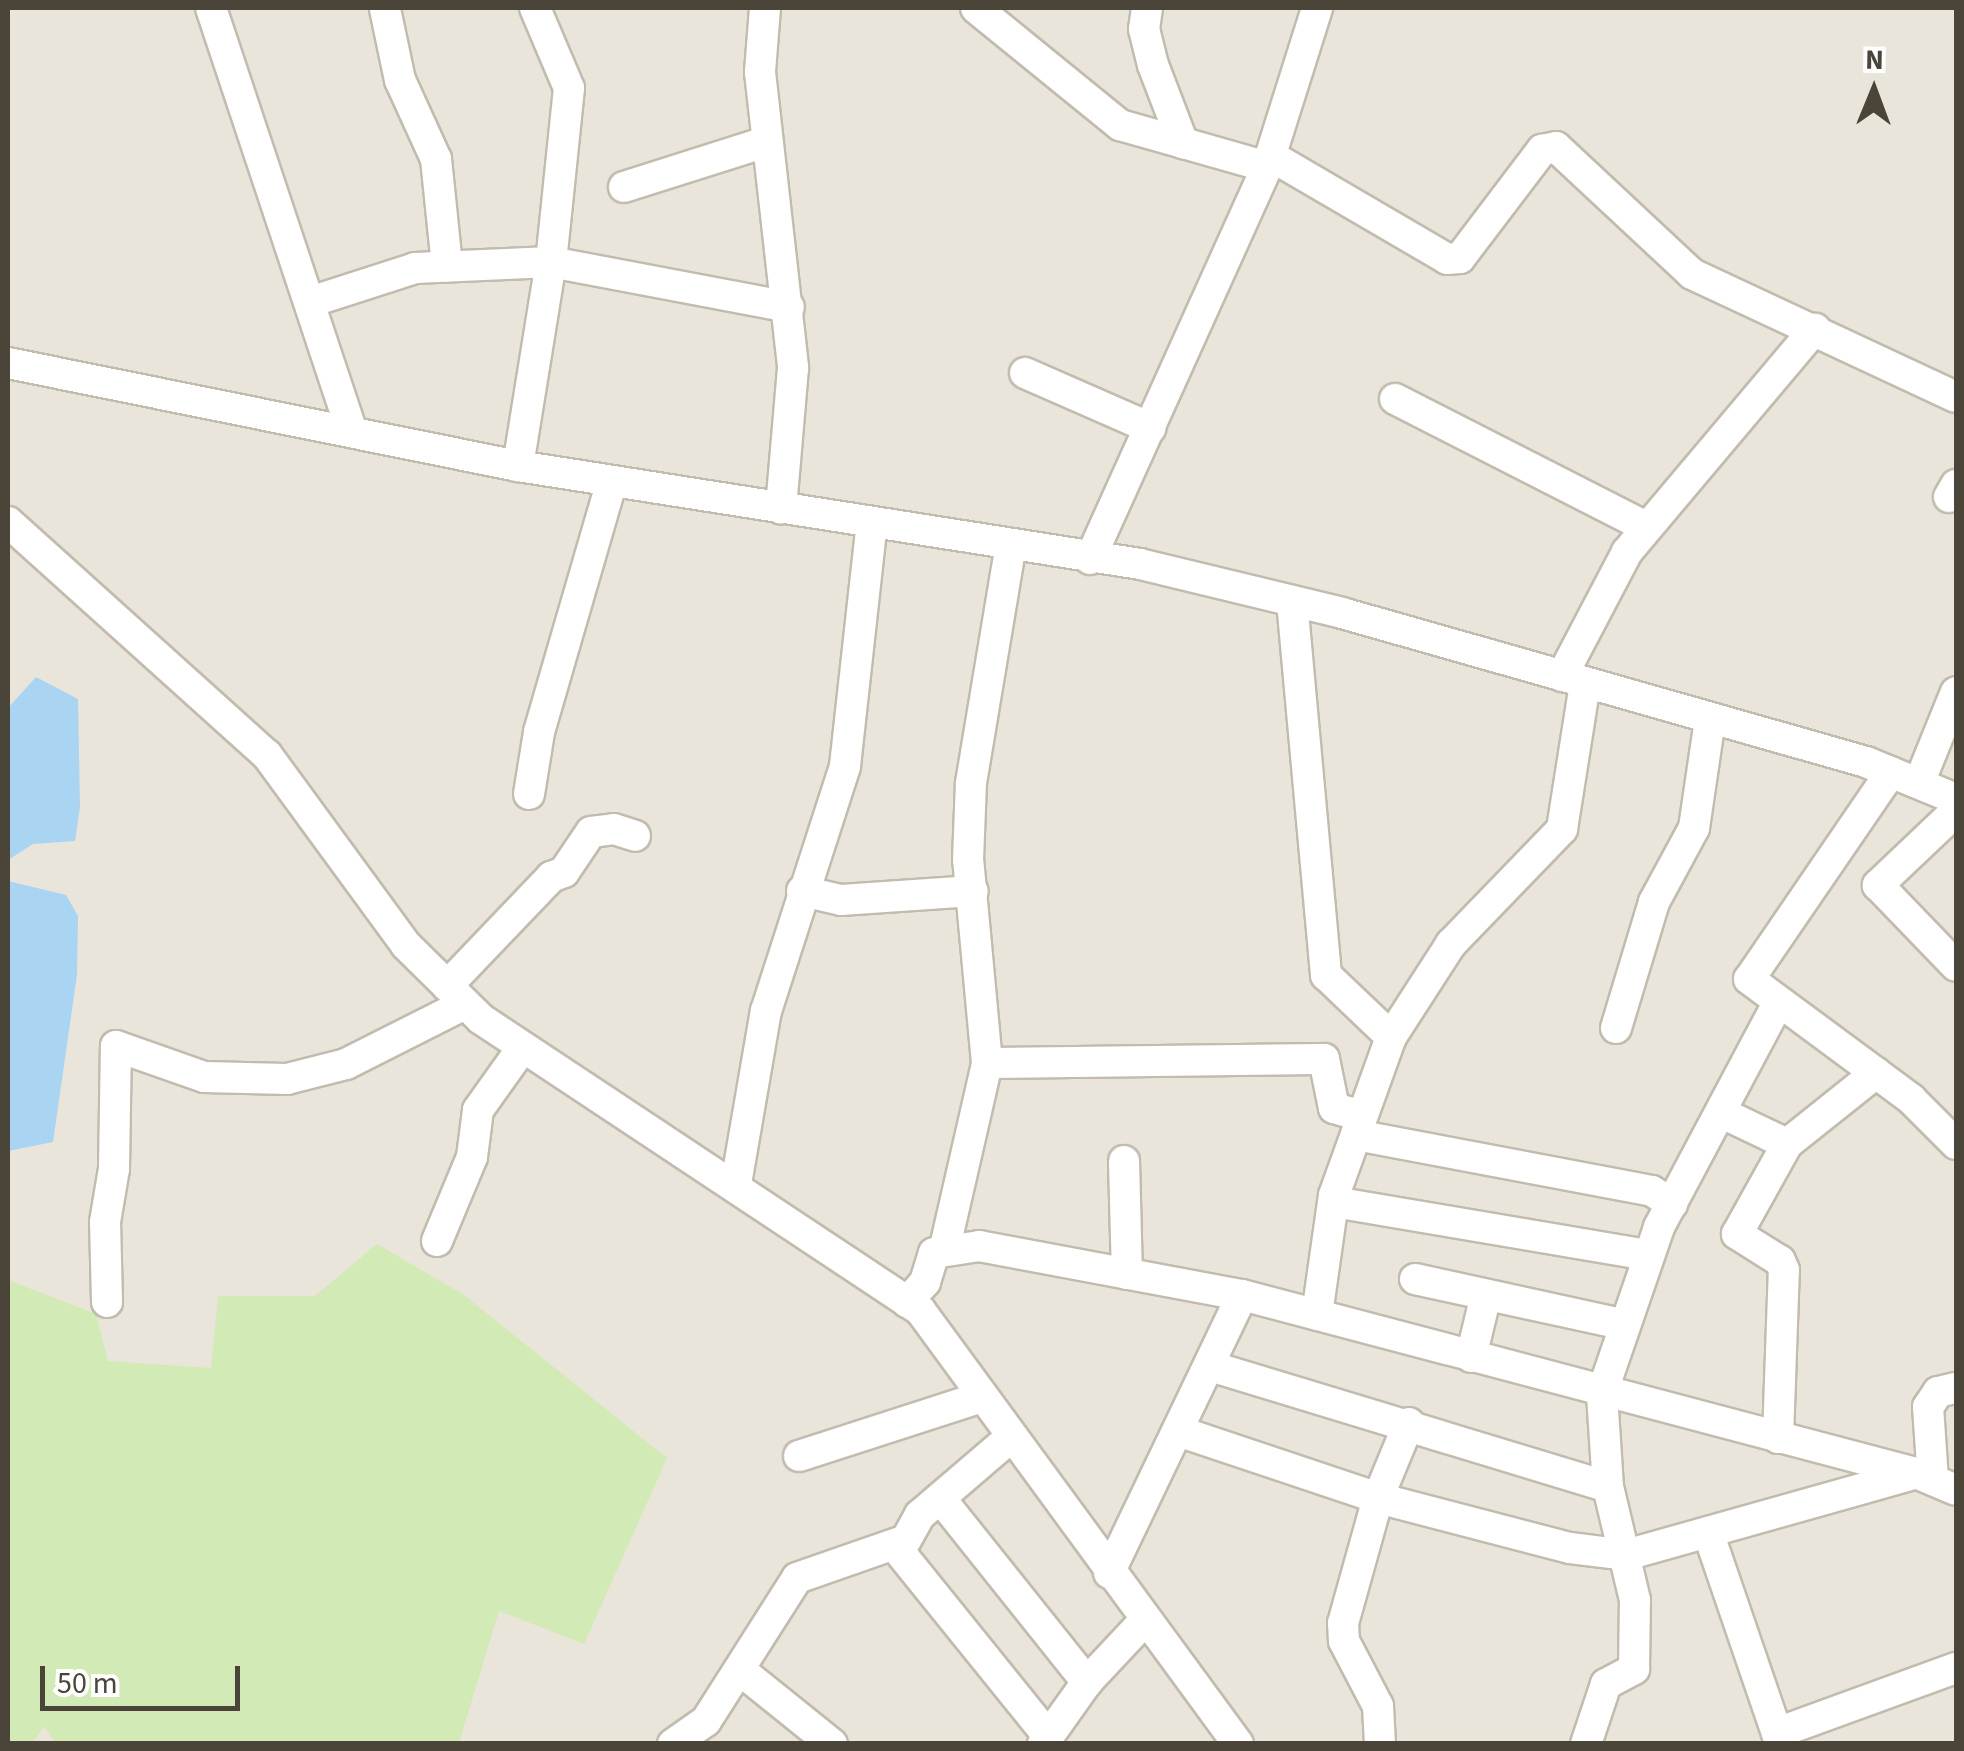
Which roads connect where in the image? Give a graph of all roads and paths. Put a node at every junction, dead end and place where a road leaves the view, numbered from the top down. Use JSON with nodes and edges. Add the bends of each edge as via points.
{"nodes":[{"id":1,"x":210,"y":8,"type":"edge"},
{"id":2,"x":534,"y":8,"type":"edge"},
{"id":3,"x":765,"y":8,"type":"edge"},
{"id":4,"x":976,"y":8,"type":"edge"},
{"id":5,"x":1147,"y":8,"type":"edge"},
{"id":6,"x":1317,"y":8,"type":"edge"},
{"id":7,"x":384,"y":9,"type":"edge"},
{"id":8,"x":766,"y":142,"type":"junction"},
{"id":9,"x":1183,"y":142,"type":"junction"},
{"id":10,"x":1269,"y":161,"type":"junction"},
{"id":11,"x":624,"y":188,"type":"dead end"},
{"id":12,"x":551,"y":262,"type":"junction"},
{"id":13,"x":447,"y":266,"type":"junction"},
{"id":14,"x":310,"y":302,"type":"junction"},
{"id":15,"x":788,"y":307,"type":"junction"},
{"id":16,"x":1815,"y":328,"type":"junction"},
{"id":17,"x":8,"y":362,"type":"edge"},
{"id":18,"x":1025,"y":372,"type":"dead end"},
{"id":19,"x":1956,"y":397,"type":"edge"},
{"id":20,"x":1396,"y":399,"type":"dead end"},
{"id":21,"x":1150,"y":428,"type":"junction"},
{"id":22,"x":352,"y":432,"type":"junction"},
{"id":23,"x":518,"y":466,"type":"junction"},
{"id":24,"x":612,"y":481,"type":"junction"},
{"id":25,"x":781,"y":508,"type":"junction"},
{"id":26,"x":8,"y":522,"type":"edge"},
{"id":27,"x":872,"y":522,"type":"junction"},
{"id":28,"x":1646,"y":527,"type":"junction"},
{"id":29,"x":1011,"y":544,"type":"junction"},
{"id":30,"x":1090,"y":559,"type":"junction"},
{"id":31,"x":1292,"y":601,"type":"junction"},
{"id":32,"x":1573,"y":679,"type":"junction"},
{"id":33,"x":1956,"y":692,"type":"edge"},
{"id":34,"x":1710,"y":719,"type":"junction"},
{"id":35,"x":1905,"y":777,"type":"junction"},
{"id":36,"x":528,"y":794,"type":"dead end"},
{"id":37,"x":1956,"y":799,"type":"edge"},
{"id":38,"x":1956,"y":810,"type":"edge"},
{"id":39,"x":635,"y":836,"type":"dead end"},
{"id":40,"x":973,"y":891,"type":"junction"},
{"id":41,"x":802,"y":892,"type":"junction"},
{"id":42,"x":1956,"y":966,"type":"edge"},
{"id":43,"x":456,"y":995,"type":"junction"},
{"id":44,"x":1777,"y":1004,"type":"junction"},
{"id":45,"x":1616,"y":1028,"type":"dead end"},
{"id":46,"x":1391,"y":1036,"type":"junction"},
{"id":47,"x":523,"y":1046,"type":"junction"},
{"id":48,"x":987,"y":1064,"type":"junction"},
{"id":49,"x":1876,"y":1073,"type":"junction"},
{"id":50,"x":1722,"y":1113,"type":"junction"},
{"id":51,"x":1359,"y":1126,"type":"junction"},
{"id":52,"x":1787,"y":1144,"type":"junction"},
{"id":53,"x":1956,"y":1144,"type":"edge"},
{"id":54,"x":1124,"y":1161,"type":"dead end"},
{"id":55,"x":736,"y":1184,"type":"junction"},
{"id":56,"x":1334,"y":1202,"type":"junction"},
{"id":57,"x":1672,"y":1204,"type":"junction"},
{"id":58,"x":437,"y":1241,"type":"dead end"},
{"id":59,"x":945,"y":1247,"type":"junction"},
{"id":60,"x":1648,"y":1255,"type":"junction"},
{"id":61,"x":1128,"y":1274,"type":"junction"},
{"id":62,"x":1415,"y":1280,"type":"dead end"},
{"id":63,"x":1242,"y":1295,"type":"junction"},
{"id":64,"x":1486,"y":1295,"type":"junction"},
{"id":65,"x":108,"y":1302,"type":"dead end"},
{"id":66,"x":907,"y":1302,"type":"junction"},
{"id":67,"x":1318,"y":1315,"type":"junction"},
{"id":68,"x":1622,"y":1324,"type":"junction"},
{"id":69,"x":1471,"y":1357,"type":"junction"},
{"id":70,"x":1210,"y":1366,"type":"junction"},
{"id":71,"x":1956,"y":1388,"type":"edge"},
{"id":72,"x":1602,"y":1393,"type":"junction"},
{"id":73,"x":982,"y":1397,"type":"junction"},
{"id":74,"x":1409,"y":1424,"type":"junction"},
{"id":75,"x":1181,"y":1432,"type":"junction"},
{"id":76,"x":1011,"y":1437,"type":"junction"},
{"id":77,"x":1778,"y":1438,"type":"junction"},
{"id":78,"x":800,"y":1456,"type":"dead end"},
{"id":79,"x":1935,"y":1481,"type":"edge"},
{"id":80,"x":1608,"y":1487,"type":"junction"},
{"id":81,"x":940,"y":1498,"type":"junction"},
{"id":82,"x":1378,"y":1498,"type":"junction"},
{"id":83,"x":1708,"y":1532,"type":"junction"},
{"id":84,"x":894,"y":1546,"type":"junction"},
{"id":85,"x":1626,"y":1555,"type":"junction"},
{"id":86,"x":1109,"y":1574,"type":"junction"},
{"id":87,"x":1144,"y":1620,"type":"junction"},
{"id":88,"x":1956,"y":1668,"type":"edge"},
{"id":89,"x":740,"y":1670,"type":"junction"},
{"id":90,"x":1087,"y":1682,"type":"junction"},
{"id":91,"x":696,"y":1739,"type":"edge"},
{"id":92,"x":1045,"y":1740,"type":"edge"},
{"id":93,"x":832,"y":1744,"type":"edge"},
{"id":94,"x":1238,"y":1744,"type":"edge"},
{"id":95,"x":1380,"y":1744,"type":"edge"},
{"id":96,"x":1586,"y":1744,"type":"edge"}],
"edges":[{"from":1,"to":14,"type":"street"},
{"from":2,"to":12,"type":"street","via":[[569,88]]},
{"from":3,"to":8,"type":"street","via":[[760,72]]},
{"from":4,"to":9,"type":"street","via":[[1120,125]]},
{"from":5,"to":9,"type":"street","via":[[1144,29],[1153,65]]},
{"from":6,"to":10,"type":"street"},
{"from":7,"to":13,"type":"street","via":[[400,80],[436,159]]},
{"from":8,"to":11,"type":"street"},
{"from":8,"to":15,"type":"street"},
{"from":9,"to":10,"type":"street"},
{"from":10,"to":16,"type":"street","via":[[1447,259],[1460,258],[1542,150],[1556,147],[1692,274]]},
{"from":10,"to":21,"type":"street"},
{"from":12,"to":13,"type":"street"},
{"from":12,"to":15,"type":"street"},
{"from":12,"to":23,"type":"street"},
{"from":13,"to":14,"type":"street","via":[[414,268]]},
{"from":14,"to":22,"type":"street"},
{"from":15,"to":25,"type":"street","via":[[794,368]]},
{"from":16,"to":19,"type":"street"},
{"from":16,"to":28,"type":"street","via":[[1693,480],[1667,498]]},
{"from":17,"to":22,"type":"street"},
{"from":18,"to":21,"type":"street"},
{"from":20,"to":28,"type":"street"},
{"from":21,"to":30,"type":"street"},
{"from":22,"to":23,"type":"street"},
{"from":23,"to":24,"type":"street"},
{"from":24,"to":25,"type":"street"},
{"from":24,"to":36,"type":"street","via":[[539,732]]},
{"from":25,"to":27,"type":"street"},
{"from":26,"to":43,"type":"street","via":[[267,755],[406,945]]},
{"from":27,"to":29,"type":"street"},
{"from":27,"to":41,"type":"street","via":[[845,766]]},
{"from":28,"to":32,"type":"street"},
{"from":29,"to":30,"type":"street"},
{"from":29,"to":40,"type":"street","via":[[970,783]]},
{"from":30,"to":31,"type":"street","via":[[1140,564]]},
{"from":31,"to":32,"type":"street"},
{"from":31,"to":46,"type":"street","via":[[1326,975]]},
{"from":32,"to":34,"type":"street"},
{"from":32,"to":46,"type":"street","via":[[1562,829],[1452,944]]},
{"from":33,"to":35,"type":"street"},
{"from":34,"to":35,"type":"street"},
{"from":34,"to":45,"type":"street","via":[[1694,828],[1654,902]]},
{"from":35,"to":37,"type":"street"},
{"from":35,"to":44,"type":"street","via":[[1749,980]]},
{"from":38,"to":42,"type":"street","via":[[1878,885]]},
{"from":39,"to":43,"type":"street","via":[[614,829],[591,832]]},
{"from":40,"to":41,"type":"street","via":[[841,900]]},
{"from":40,"to":48,"type":"street"},
{"from":41,"to":55,"type":"street","via":[[766,1011]]},
{"from":43,"to":47,"type":"street"},
{"from":43,"to":65,"type":"street","via":[[346,1064],[287,1078],[204,1077],[116,1046],[114,1169],[105,1222]]},
{"from":44,"to":49,"type":"street"},
{"from":44,"to":50,"type":"street"},
{"from":46,"to":51,"type":"street"},
{"from":47,"to":55,"type":"street"},
{"from":47,"to":58,"type":"street","via":[[478,1110],[472,1157]]},
{"from":48,"to":51,"type":"street","via":[[1324,1059],[1334,1108]]},
{"from":48,"to":59,"type":"street"},
{"from":49,"to":52,"type":"street"},
{"from":49,"to":53,"type":"street"},
{"from":50,"to":52,"type":"street"},
{"from":50,"to":57,"type":"street"},
{"from":51,"to":56,"type":"street"},
{"from":51,"to":57,"type":"street","via":[[1652,1190]]},
{"from":52,"to":77,"type":"street","via":[[1737,1234],[1784,1270]]},
{"from":54,"to":61,"type":"street"},
{"from":55,"to":66,"type":"street"},
{"from":56,"to":60,"type":"street"},
{"from":56,"to":67,"type":"street"},
{"from":57,"to":60,"type":"street"},
{"from":59,"to":61,"type":"street","via":[[979,1246]]},
{"from":59,"to":66,"type":"street","via":[[934,1252],[924,1282]]},
{"from":60,"to":68,"type":"street"},
{"from":61,"to":63,"type":"street"},
{"from":62,"to":64,"type":"street"},
{"from":63,"to":67,"type":"street"},
{"from":63,"to":70,"type":"street"},
{"from":64,"to":68,"type":"street"},
{"from":64,"to":69,"type":"street"},
{"from":66,"to":73,"type":"street"},
{"from":67,"to":69,"type":"street"},
{"from":68,"to":72,"type":"street"},
{"from":69,"to":72,"type":"street"},
{"from":70,"to":74,"type":"street"},
{"from":70,"to":75,"type":"street"},
{"from":71,"to":79,"type":"street","via":[[1938,1392],[1928,1408]]},
{"from":72,"to":77,"type":"street"},
{"from":72,"to":80,"type":"street"},
{"from":73,"to":76,"type":"street"},
{"from":73,"to":78,"type":"street"},
{"from":74,"to":80,"type":"street"},
{"from":74,"to":82,"type":"street"},
{"from":75,"to":82,"type":"street"},
{"from":75,"to":86,"type":"street"},
{"from":76,"to":81,"type":"street"},
{"from":76,"to":86,"type":"street"},
{"from":77,"to":79,"type":"street"},
{"from":79,"to":83,"type":"street"},
{"from":80,"to":85,"type":"street"},
{"from":81,"to":84,"type":"street"},
{"from":81,"to":90,"type":"street"},
{"from":82,"to":85,"type":"street","via":[[1570,1548]]},
{"from":82,"to":95,"type":"street","via":[[1343,1623],[1344,1641],[1378,1706]]},
{"from":83,"to":85,"type":"street"},
{"from":83,"to":88,"type":"street","via":[[1777,1733]]},
{"from":84,"to":89,"type":"street","via":[[797,1578]]},
{"from":84,"to":92,"type":"street"},
{"from":85,"to":96,"type":"street","via":[[1635,1600],[1634,1670],[1606,1684]]},
{"from":86,"to":87,"type":"street"},
{"from":87,"to":90,"type":"street"},
{"from":87,"to":94,"type":"street"},
{"from":89,"to":91,"type":"street"},
{"from":89,"to":93,"type":"street"},
{"from":90,"to":92,"type":"street"}]}
